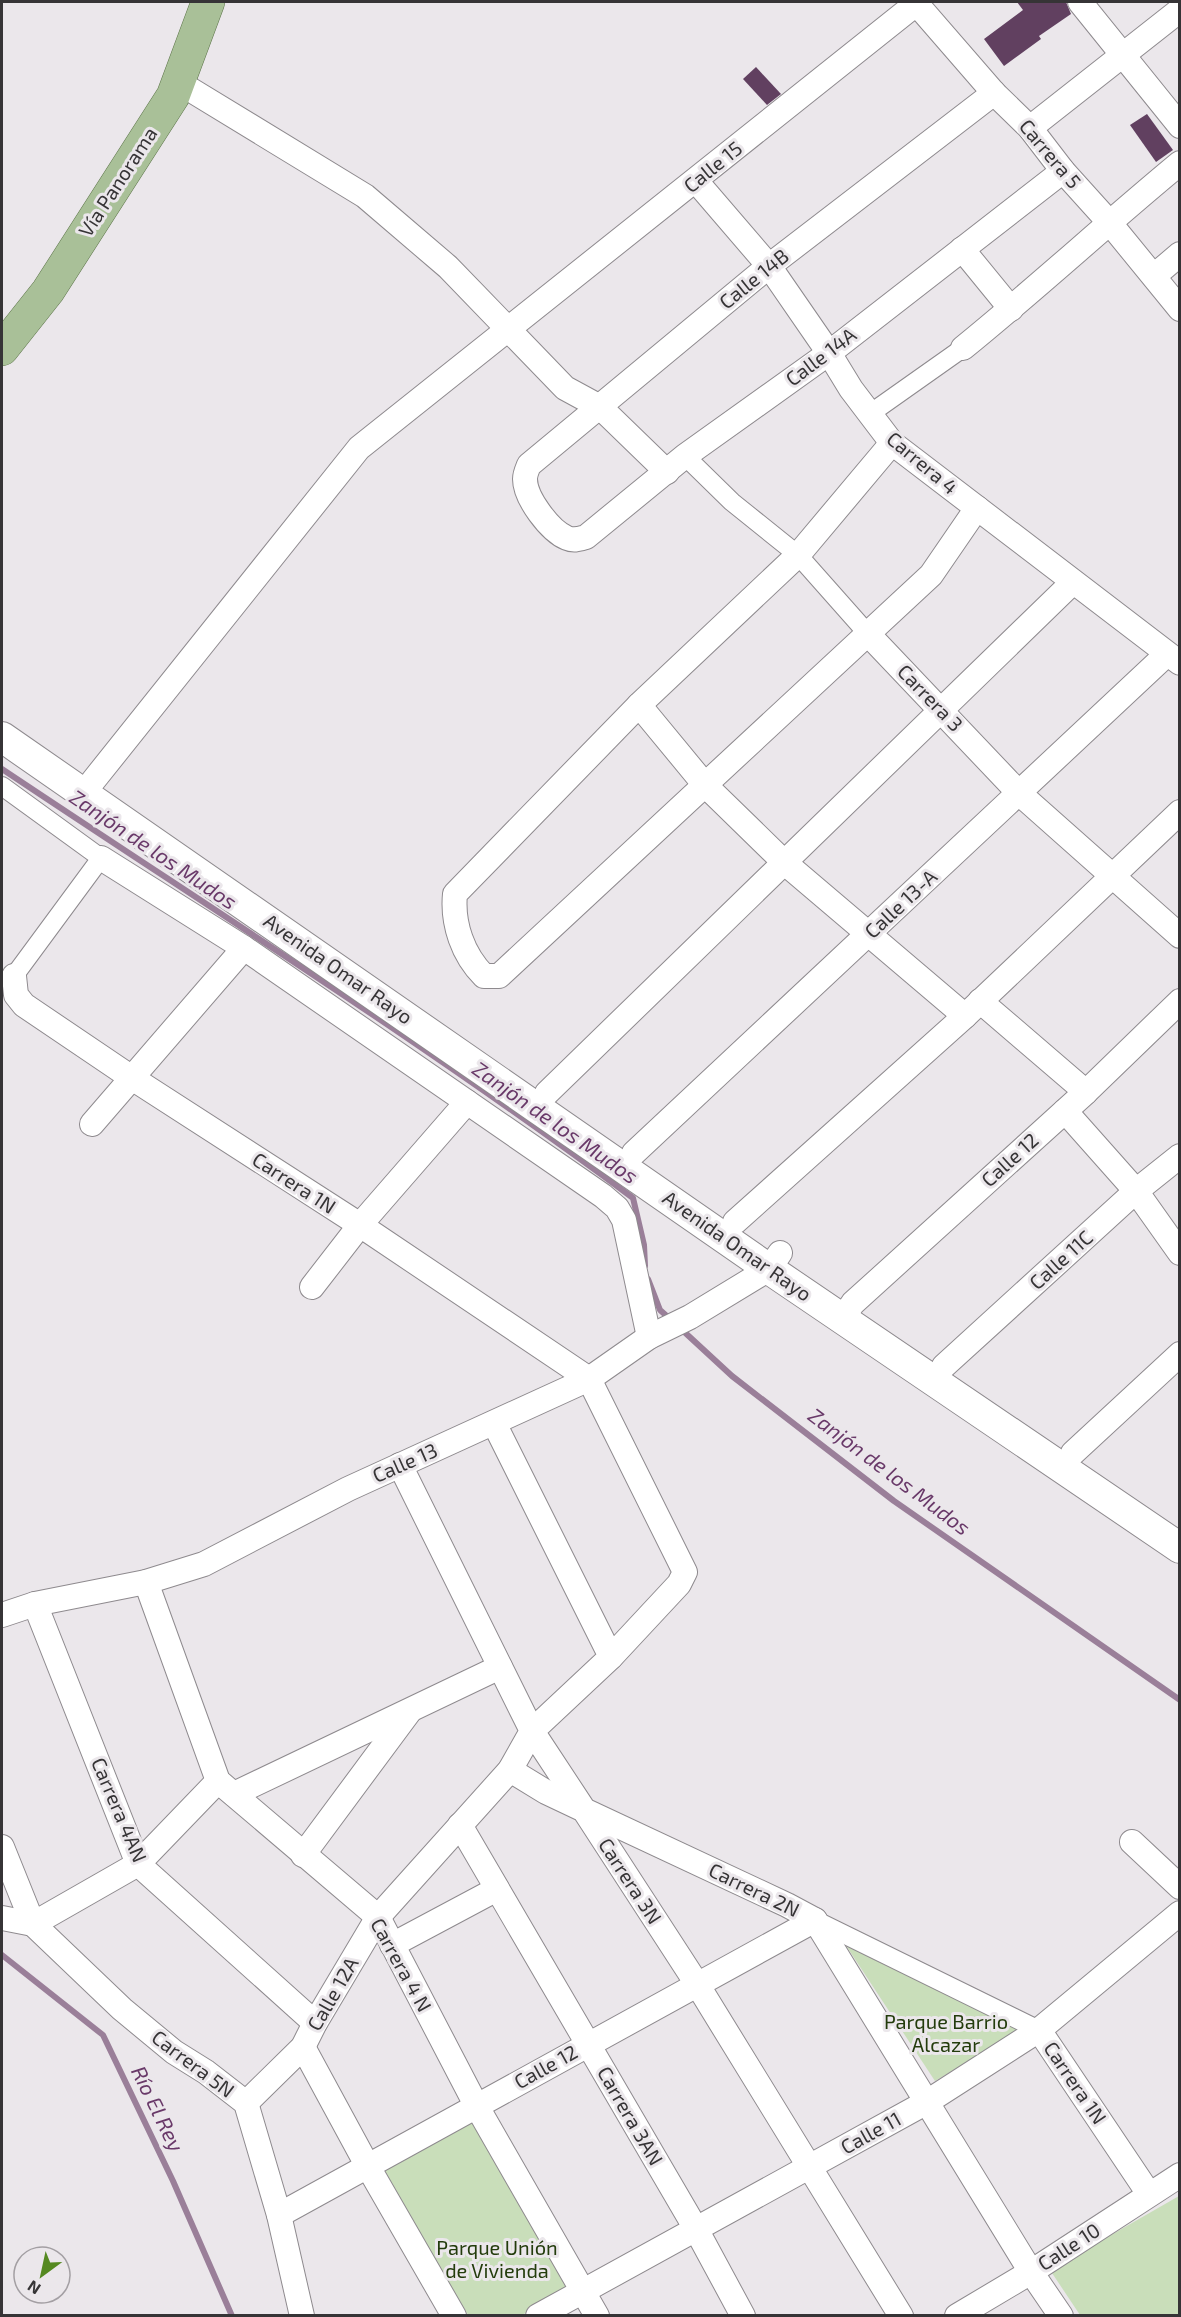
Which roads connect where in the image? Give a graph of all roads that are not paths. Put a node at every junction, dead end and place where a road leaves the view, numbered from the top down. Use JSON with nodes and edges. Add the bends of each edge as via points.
{"nodes":[{"id":1,"x":208,"y":2,"type":"edge"},
{"id":2,"x":916,"y":2,"type":"edge"},
{"id":3,"x":1080,"y":2,"type":"edge"},
{"id":4,"x":1179,"y":10,"type":"edge"},
{"id":5,"x":1123,"y":54,"type":"junction"},
{"id":6,"x":178,"y":82,"type":"junction"},
{"id":7,"x":994,"y":93,"type":"junction"},
{"id":8,"x":1179,"y":126,"type":"edge"},
{"id":9,"x":1030,"y":128,"type":"junction"},
{"id":10,"x":1179,"y":163,"type":"edge"},
{"id":11,"x":1063,"y":171,"type":"junction"},
{"id":12,"x":696,"y":181,"type":"junction"},
{"id":13,"x":1109,"y":222,"type":"junction"},
{"id":14,"x":962,"y":249,"type":"junction"},
{"id":15,"x":1179,"y":254,"type":"edge"},
{"id":16,"x":769,"y":266,"type":"junction"},
{"id":17,"x":1154,"y":276,"type":"junction"},
{"id":18,"x":1011,"y":309,"type":"junction"},
{"id":19,"x":1179,"y":309,"type":"edge"},
{"id":20,"x":507,"y":330,"type":"junction"},
{"id":21,"x":963,"y":348,"type":"joint"},
{"id":22,"x":2,"y":349,"type":"edge"},
{"id":23,"x":829,"y":353,"type":"junction"},
{"id":24,"x":600,"y":407,"type":"junction"},
{"id":25,"x":871,"y":413,"type":"junction"},
{"id":26,"x":892,"y":443,"type":"junction"},
{"id":27,"x":676,"y":464,"type":"junction"},
{"id":28,"x":977,"y":508,"type":"junction"},
{"id":29,"x":576,"y":540,"type":"joint"},
{"id":30,"x":798,"y":555,"type":"junction"},
{"id":31,"x":1073,"y":582,"type":"junction"},
{"id":32,"x":868,"y":633,"type":"junction"},
{"id":33,"x":1173,"y":659,"type":"edge"},
{"id":34,"x":639,"y":705,"type":"junction"},
{"id":35,"x":942,"y":710,"type":"junction"},
{"id":36,"x":2,"y":715,"type":"edge"},
{"id":37,"x":2,"y":736,"type":"edge"},
{"id":38,"x":93,"y":780,"type":"junction"},
{"id":39,"x":705,"y":785,"type":"junction"},
{"id":40,"x":2,"y":786,"type":"edge"},
{"id":41,"x":1020,"y":794,"type":"junction"},
{"id":42,"x":1179,"y":812,"type":"edge"},
{"id":43,"x":101,"y":858,"type":"junction"},
{"id":44,"x":785,"y":863,"type":"junction"},
{"id":45,"x":1111,"y":876,"type":"junction"},
{"id":46,"x":869,"y":934,"type":"junction"},
{"id":47,"x":1179,"y":936,"type":"edge"},
{"id":48,"x":244,"y":948,"type":"junction"},
{"id":49,"x":14,"y":976,"type":"joint"},
{"id":50,"x":1179,"y":1001,"type":"edge"},
{"id":51,"x":972,"y":1008,"type":"junction"},
{"id":52,"x":132,"y":1078,"type":"junction"},
{"id":53,"x":1086,"y":1092,"type":"junction"},
{"id":54,"x":547,"y":1093,"type":"junction"},
{"id":55,"x":467,"y":1102,"type":"junction"},
{"id":56,"x":1065,"y":1111,"type":"junction"},
{"id":57,"x":92,"y":1124,"type":"dead end"},
{"id":58,"x":634,"y":1153,"type":"junction"},
{"id":59,"x":1179,"y":1156,"type":"edge"},
{"id":60,"x":1136,"y":1191,"type":"junction"},
{"id":61,"x":735,"y":1222,"type":"junction"},
{"id":62,"x":360,"y":1226,"type":"junction"},
{"id":63,"x":1179,"y":1253,"type":"edge"},
{"id":64,"x":774,"y":1261,"type":"junction"},
{"id":65,"x":312,"y":1287,"type":"dead end"},
{"id":66,"x":848,"y":1311,"type":"junction"},
{"id":67,"x":669,"y":1327,"type":"junction"},
{"id":68,"x":1179,"y":1354,"type":"edge"},
{"id":69,"x":944,"y":1366,"type":"junction"},
{"id":70,"x":589,"y":1379,"type":"junction"},
{"id":71,"x":494,"y":1423,"type":"junction"},
{"id":72,"x":1073,"y":1453,"type":"junction"},
{"id":73,"x":400,"y":1465,"type":"junction"},
{"id":74,"x":1179,"y":1526,"type":"edge"},
{"id":75,"x":1179,"y":1548,"type":"edge"},
{"id":76,"x":146,"y":1582,"type":"junction"},
{"id":77,"x":35,"y":1604,"type":"junction"},
{"id":78,"x":2,"y":1615,"type":"edge"},
{"id":79,"x":611,"y":1657,"type":"junction"},
{"id":80,"x":500,"y":1667,"type":"junction"},
{"id":81,"x":412,"y":1709,"type":"junction"},
{"id":82,"x":532,"y":1731,"type":"junction"},
{"id":83,"x":510,"y":1770,"type":"junction"},
{"id":84,"x":226,"y":1788,"type":"junction"},
{"id":85,"x":584,"y":1810,"type":"junction"},
{"id":86,"x":460,"y":1825,"type":"junction"},
{"id":87,"x":1132,"y":1842,"type":"dead end"},
{"id":88,"x":2,"y":1847,"type":"edge"},
{"id":89,"x":303,"y":1855,"type":"junction"},
{"id":90,"x":138,"y":1864,"type":"junction"},
{"id":91,"x":1179,"y":1887,"type":"edge"},
{"id":92,"x":496,"y":1889,"type":"junction"},
{"id":93,"x":1179,"y":1913,"type":"edge"},
{"id":94,"x":378,"y":1917,"type":"junction"},
{"id":95,"x":2,"y":1918,"type":"edge"},
{"id":96,"x":815,"y":1920,"type":"junction"},
{"id":97,"x":33,"y":1924,"type":"junction"},
{"id":98,"x":392,"y":1945,"type":"junction"},
{"id":99,"x":697,"y":1984,"type":"junction"},
{"id":100,"x":315,"y":2023,"type":"junction"},
{"id":101,"x":1039,"y":2030,"type":"junction"},
{"id":102,"x":587,"y":2044,"type":"junction"},
{"id":103,"x":303,"y":2047,"type":"junction"},
{"id":104,"x":927,"y":2102,"type":"junction"},
{"id":105,"x":246,"y":2103,"type":"junction"},
{"id":106,"x":476,"y":2105,"type":"junction"},
{"id":107,"x":367,"y":2165,"type":"junction"},
{"id":108,"x":810,"y":2166,"type":"junction"},
{"id":109,"x":1179,"y":2175,"type":"edge"},
{"id":110,"x":1149,"y":2194,"type":"junction"},
{"id":111,"x":279,"y":2215,"type":"junction"},
{"id":112,"x":696,"y":2229,"type":"junction"},
{"id":113,"x":1031,"y":2272,"type":"junction"},
{"id":114,"x":583,"y":2291,"type":"junction"},
{"id":115,"x":302,"y":2316,"type":"edge"},
{"id":116,"x":454,"y":2316,"type":"edge"},
{"id":117,"x":538,"y":2316,"type":"edge"},
{"id":118,"x":597,"y":2316,"type":"edge"},
{"id":119,"x":743,"y":2316,"type":"edge"},
{"id":120,"x":901,"y":2316,"type":"edge"},
{"id":121,"x":957,"y":2316,"type":"edge"},
{"id":122,"x":1061,"y":2316,"type":"edge"}],
"edges":[{"from":1,"to":6,"type":"main road","name":"Vía Panorama"},
{"from":2,"to":7,"type":"street","name":"Carrera 5"},
{"from":2,"to":12,"type":"street","name":"Calle 15"},
{"from":3,"to":5,"type":"street"},
{"from":4,"to":5,"type":"street"},
{"from":5,"to":8,"type":"street"},
{"from":5,"to":9,"type":"street"},
{"from":6,"to":20,"type":"street","name":"Carrera 3","via":[[364,196],[448,267]]},
{"from":6,"to":22,"type":"main road","name":"Vía Panorama","via":[[173,96],[48,291]]},
{"from":7,"to":9,"type":"street","name":"Carrera 5"},
{"from":7,"to":16,"type":"street","name":"Calle 14B"},
{"from":9,"to":11,"type":"street","name":"Carrera 5"},
{"from":10,"to":13,"type":"street"},
{"from":11,"to":13,"type":"street","name":"Carrera 5"},
{"from":11,"to":14,"type":"street","name":"Calle 14A"},
{"from":12,"to":16,"type":"street","name":"Carrera 4"},
{"from":12,"to":20,"type":"street","name":"Calle 15"},
{"from":13,"to":17,"type":"street","name":"Carrera 5"},
{"from":13,"to":18,"type":"street"},
{"from":14,"to":18,"type":"street"},
{"from":14,"to":23,"type":"street","name":"Calle 14A"},
{"from":15,"to":17,"type":"street"},
{"from":16,"to":23,"type":"street","name":"Carrera 4"},
{"from":16,"to":24,"type":"street","name":"Calle 14B"},
{"from":17,"to":19,"type":"street","name":"Carrera 5"},
{"from":18,"to":21,"type":"street"},
{"from":20,"to":24,"type":"street","name":"Carrera 3","via":[[565,388]]},
{"from":20,"to":38,"type":"street","name":"Calle 15","via":[[359,448]]},
{"from":21,"to":25,"type":"street"},
{"from":23,"to":25,"type":"street","name":"Carrera 4"},
{"from":23,"to":27,"type":"street","name":"Calle 14A"},
{"from":24,"to":27,"type":"street","name":"Carrera 3"},
{"from":24,"to":29,"type":"street","name":"Calle 14B","via":[[529,465],[525,476],[534,504],[545,520],[566,538]]},
{"from":25,"to":26,"type":"street","name":"Carrera 4"},
{"from":26,"to":28,"type":"street","name":"Carrera 4"},
{"from":26,"to":30,"type":"street"},
{"from":27,"to":29,"type":"street","name":"Calle 14A","via":[[586,537]]},
{"from":27,"to":30,"type":"street","name":"Carrera 3","via":[[732,502]]},
{"from":28,"to":31,"type":"street","name":"Carrera 4"},
{"from":28,"to":32,"type":"street","via":[[931,575]]},
{"from":30,"to":32,"type":"street","name":"Carrera 3"},
{"from":30,"to":34,"type":"street"},
{"from":31,"to":33,"type":"street","name":"Carrera 4"},
{"from":31,"to":35,"type":"street"},
{"from":32,"to":35,"type":"street","name":"Carrera 3"},
{"from":32,"to":39,"type":"street"},
{"from":33,"to":41,"type":"street","name":"Calle 13-A"},
{"from":34,"to":39,"type":"street"},
{"from":34,"to":39,"type":"street","via":[[455,894],[456,927],[474,966],[484,976],[499,976]]},
{"from":35,"to":41,"type":"street","name":"Carrera 3"},
{"from":35,"to":44,"type":"street"},
{"from":36,"to":38,"type":"street","name":"Avenida Omar Rayo"},
{"from":37,"to":64,"type":"street","name":"Avenida Omar Rayo"},
{"from":38,"to":54,"type":"street","name":"Avenida Omar Rayo"},
{"from":39,"to":44,"type":"street"},
{"from":40,"to":43,"type":"street"},
{"from":41,"to":45,"type":"street","name":"Carrera 3"},
{"from":41,"to":46,"type":"street","name":"Calle 13-A"},
{"from":42,"to":45,"type":"street"},
{"from":43,"to":48,"type":"street"},
{"from":43,"to":49,"type":"street"},
{"from":44,"to":46,"type":"street"},
{"from":44,"to":54,"type":"street"},
{"from":45,"to":47,"type":"street","name":"Carrera 3"},
{"from":45,"to":51,"type":"street"},
{"from":46,"to":51,"type":"street"},
{"from":46,"to":58,"type":"street","name":"Calle 13-A"},
{"from":48,"to":52,"type":"street"},
{"from":48,"to":55,"type":"street"},
{"from":49,"to":52,"type":"street","name":"Carrera 1N","via":[[16,995],[24,1005]]},
{"from":50,"to":53,"type":"street","name":"Calle 12"},
{"from":51,"to":53,"type":"street"},
{"from":51,"to":61,"type":"street"},
{"from":52,"to":57,"type":"street"},
{"from":52,"to":62,"type":"street","name":"Carrera 1N"},
{"from":53,"to":56,"type":"street","name":"Calle 12"},
{"from":54,"to":58,"type":"street","name":"Avenida Omar Rayo"},
{"from":55,"to":62,"type":"street"},
{"from":55,"to":67,"type":"street","via":[[617,1208]]},
{"from":56,"to":60,"type":"street"},
{"from":56,"to":66,"type":"street","name":"Calle 12"},
{"from":58,"to":61,"type":"street","name":"Avenida Omar Rayo"},
{"from":59,"to":60,"type":"street","name":"Calle 11C"},
{"from":60,"to":63,"type":"street"},
{"from":60,"to":69,"type":"street","name":"Calle 11C"},
{"from":61,"to":64,"type":"street","name":"Avenida Omar Rayo"},
{"from":62,"to":65,"type":"street"},
{"from":62,"to":70,"type":"street","name":"Carrera 1N"},
{"from":64,"to":66,"type":"street","name":"Avenida Omar Rayo"},
{"from":64,"to":67,"type":"street","name":"Calle 13"},
{"from":66,"to":69,"type":"street","name":"Avenida Omar Rayo"},
{"from":66,"to":75,"type":"street","name":"Avenida Omar Rayo"},
{"from":67,"to":70,"type":"street","name":"Calle 13"},
{"from":68,"to":72,"type":"street"},
{"from":69,"to":72,"type":"street","name":"Avenida Omar Rayo"},
{"from":70,"to":71,"type":"street","name":"Calle 13"},
{"from":70,"to":79,"type":"street","via":[[685,1572],[679,1584]]},
{"from":71,"to":73,"type":"street","name":"Calle 13"},
{"from":71,"to":79,"type":"street"},
{"from":72,"to":74,"type":"street","name":"Avenida Omar Rayo"},
{"from":73,"to":76,"type":"street","name":"Calle 13","via":[[204,1564]]},
{"from":73,"to":80,"type":"street"},
{"from":76,"to":77,"type":"street","name":"Calle 13"},
{"from":76,"to":84,"type":"street","name":"Carrera 4 N"},
{"from":77,"to":78,"type":"street","name":"Calle 13"},
{"from":77,"to":90,"type":"street","name":"Carrera 4AN"},
{"from":79,"to":82,"type":"street"},
{"from":80,"to":81,"type":"street"},
{"from":80,"to":82,"type":"street"},
{"from":81,"to":84,"type":"street"},
{"from":81,"to":89,"type":"street"},
{"from":82,"to":83,"type":"street"},
{"from":82,"to":85,"type":"street"},
{"from":83,"to":85,"type":"street"},
{"from":83,"to":86,"type":"street","name":"Calle 12A"},
{"from":84,"to":89,"type":"street","name":"Carrera 4 N"},
{"from":84,"to":90,"type":"street"},
{"from":85,"to":96,"type":"street","name":"Carrera 2N"},
{"from":85,"to":99,"type":"street","name":"Carrera 3N"},
{"from":86,"to":92,"type":"street","name":"Carrera 3AN"},
{"from":86,"to":94,"type":"street","name":"Calle 12A"},
{"from":87,"to":91,"type":"street"},
{"from":88,"to":97,"type":"street"},
{"from":89,"to":94,"type":"street","name":"Carrera 4 N"},
{"from":90,"to":97,"type":"street"},
{"from":90,"to":100,"type":"street","name":"Carrera 4AN"},
{"from":92,"to":98,"type":"street"},
{"from":92,"to":102,"type":"street","name":"Carrera 3AN"},
{"from":93,"to":101,"type":"street","name":"Calle 11"},
{"from":94,"to":98,"type":"street","name":"Carrera 4 N"},
{"from":94,"to":100,"type":"street","name":"Calle 12A"},
{"from":95,"to":97,"type":"street"},
{"from":96,"to":99,"type":"street","name":"Calle 12"},
{"from":96,"to":101,"type":"street","name":"Carrera 1N"},
{"from":96,"to":104,"type":"street","name":"Carrera 2N"},
{"from":97,"to":105,"type":"street","name":"Carrera 5N","via":[[122,2009]]},
{"from":98,"to":106,"type":"street","name":"Carrera 4 N"},
{"from":99,"to":102,"type":"street","name":"Calle 12"},
{"from":99,"to":108,"type":"street","name":"Carrera 3N"},
{"from":100,"to":103,"type":"street","name":"Calle 12A"},
{"from":101,"to":104,"type":"street","name":"Calle 11"},
{"from":101,"to":110,"type":"street","name":"Carrera 1N"},
{"from":102,"to":106,"type":"street","name":"Calle 12"},
{"from":102,"to":112,"type":"street","name":"Carrera 3AN"},
{"from":103,"to":105,"type":"street","name":"Calle 12A"},
{"from":103,"to":107,"type":"street"},
{"from":104,"to":108,"type":"street","name":"Calle 11"},
{"from":104,"to":113,"type":"street","name":"Carrera 2N"},
{"from":105,"to":111,"type":"street","name":"Carrera 5N"},
{"from":106,"to":107,"type":"street","name":"Calle 12"},
{"from":106,"to":114,"type":"street","name":"Carrera 4 N"},
{"from":107,"to":111,"type":"street","name":"Calle 12"},
{"from":107,"to":116,"type":"street"},
{"from":108,"to":112,"type":"street","name":"Calle 11"},
{"from":108,"to":120,"type":"street","name":"Carrera 3N"},
{"from":109,"to":110,"type":"street","name":"Calle 10"},
{"from":110,"to":113,"type":"street","name":"Calle 10"},
{"from":111,"to":115,"type":"street","name":"Carrera 5N"},
{"from":112,"to":114,"type":"street","name":"Calle 11"},
{"from":112,"to":119,"type":"street","name":"Carrera 3AN"},
{"from":113,"to":121,"type":"street","name":"Calle 10"},
{"from":113,"to":122,"type":"street","name":"Carrera 2N"},
{"from":114,"to":117,"type":"street","name":"Calle 11"},
{"from":114,"to":118,"type":"street","name":"Carrera 4 N"}]}
